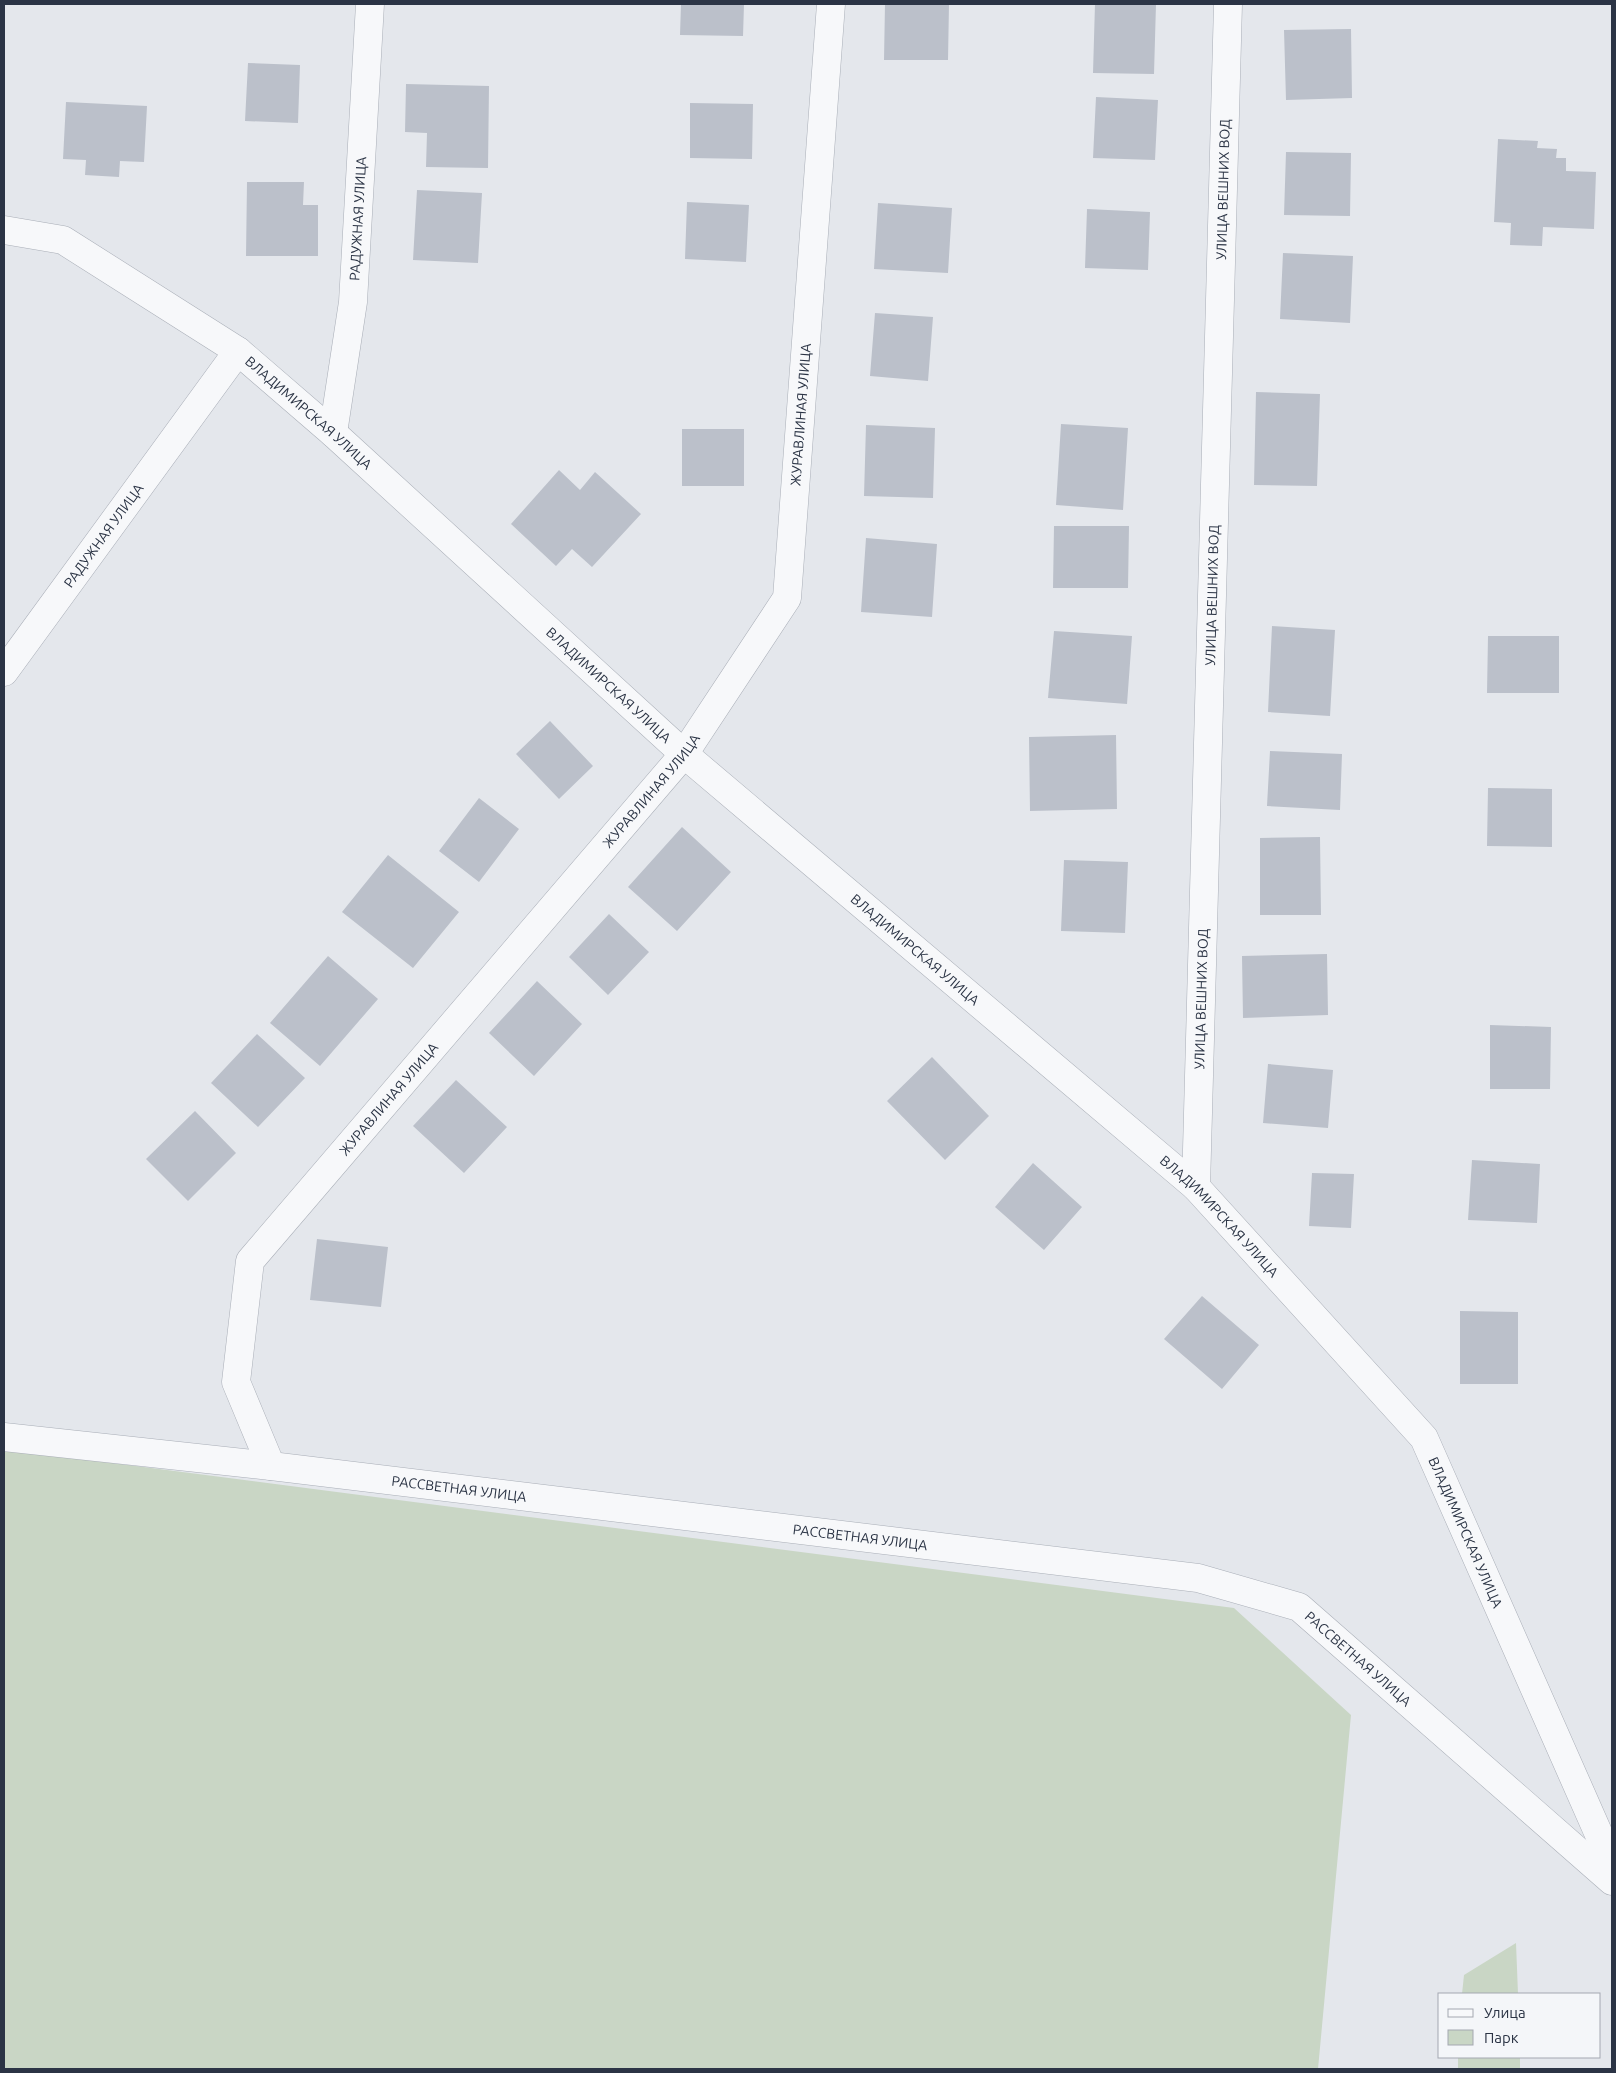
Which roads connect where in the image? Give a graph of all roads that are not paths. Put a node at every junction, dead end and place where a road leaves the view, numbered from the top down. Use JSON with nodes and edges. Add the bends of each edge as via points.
{"nodes":[{"id":1,"x":370,"y":4,"type":"edge"},
{"id":2,"x":831,"y":4,"type":"edge"},
{"id":3,"x":1228,"y":4,"type":"edge"},
{"id":4,"x":4,"y":230,"type":"edge"},
{"id":5,"x":238,"y":351,"type":"junction"},
{"id":6,"x":333,"y":432,"type":"junction"},
{"id":7,"x":4,"y":672,"type":"edge"},
{"id":8,"x":684,"y":754,"type":"junction"},
{"id":9,"x":1196,"y":1187,"type":"junction"},
{"id":10,"x":4,"y":1438,"type":"edge"},
{"id":11,"x":271,"y":1466,"type":"junction"},
{"id":12,"x":1612,"y":1864,"type":"edge"},
{"id":13,"x":1612,"y":1882,"type":"edge"}],
"edges":[{"from":1,"to":6,"type":"street","name":"РАДУЖНАЯ УЛИЦА","via":[[353,302]]},
{"from":2,"to":8,"type":"street","name":"ЖУРАВЛИНАЯ УЛИЦА","via":[[787,598]]},
{"from":3,"to":9,"type":"street","name":"УЛИЦА ВЕШНИХ ВОД"},
{"from":4,"to":5,"type":"street","name":"ВЛАДИМИРСКАЯ УЛИЦА","via":[[63,240]]},
{"from":5,"to":6,"type":"street","name":"ВЛАДИМИРСКАЯ УЛИЦА"},
{"from":5,"to":7,"type":"street","name":"РАДУЖНАЯ УЛИЦА"},
{"from":6,"to":8,"type":"street","name":"ВЛАДИМИРСКАЯ УЛИЦА"},
{"from":8,"to":9,"type":"street","name":"ВЛАДИМИРСКАЯ УЛИЦА"},
{"from":8,"to":11,"type":"street","name":"ЖУРАВЛИНАЯ УЛИЦА","via":[[250,1261],[236,1382]]},
{"from":9,"to":12,"type":"street","name":"ВЛАДИМИРСКАЯ УЛИЦА","via":[[1424,1438]]},
{"from":10,"to":11,"type":"street","name":"РАССВЕТНАЯ УЛИЦА"},
{"from":11,"to":13,"type":"street","name":"РАССВЕТНАЯ УЛИЦА","via":[[1198,1578],[1299,1607]]}]}
